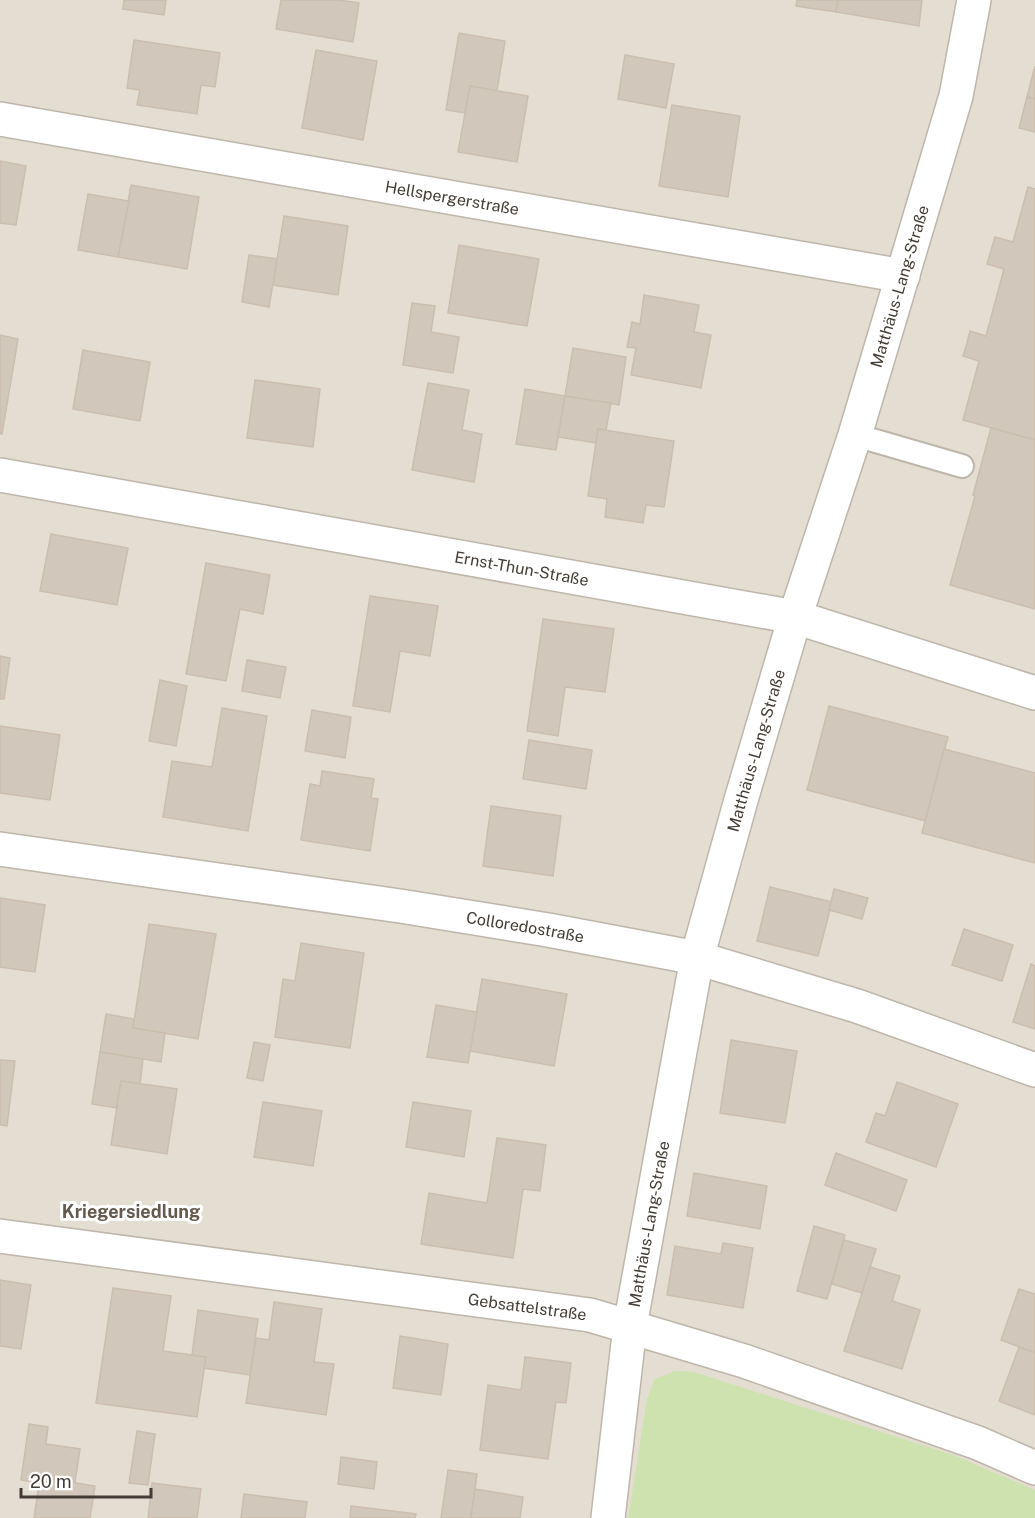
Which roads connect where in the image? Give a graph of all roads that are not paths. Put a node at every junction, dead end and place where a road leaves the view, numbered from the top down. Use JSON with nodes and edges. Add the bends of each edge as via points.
{"nodes":[{"id":1,"x":974,"y":0,"type":"edge"},
{"id":2,"x":0,"y":119,"type":"edge"},
{"id":3,"x":903,"y":276,"type":"junction"},
{"id":4,"x":855,"y":435,"type":"junction"},
{"id":5,"x":962,"y":466,"type":"dead end"},
{"id":6,"x":0,"y":475,"type":"edge"},
{"id":7,"x":795,"y":617,"type":"junction"},
{"id":8,"x":1035,"y":693,"type":"edge"},
{"id":9,"x":0,"y":849,"type":"edge"},
{"id":10,"x":697,"y":958,"type":"junction"},
{"id":11,"x":1035,"y":1070,"type":"edge"},
{"id":12,"x":0,"y":1236,"type":"edge"},
{"id":13,"x":630,"y":1326,"type":"junction"},
{"id":14,"x":1035,"y":1468,"type":"edge"},
{"id":15,"x":608,"y":1518,"type":"edge"}],
"edges":[{"from":1,"to":3,"type":"street","name":"Matthäus-Lang-Straße","via":[[956,96]]},
{"from":2,"to":3,"type":"street","name":"Hellspergerstraße"},
{"from":3,"to":4,"type":"street","name":"Matthäus-Lang-Straße"},
{"from":4,"to":5,"type":"lane"},
{"from":4,"to":7,"type":"street","name":"Matthäus-Lang-Straße"},
{"from":6,"to":7,"type":"street","name":"Ernst-Thun-Straße"},
{"from":7,"to":8,"type":"street","name":"Ernst-Thun-Straße"},
{"from":7,"to":10,"type":"street","name":"Matthäus-Lang-Straße"},
{"from":9,"to":10,"type":"street","name":"Colloredostraße","via":[[400,906]]},
{"from":10,"to":11,"type":"street","name":"Colloredostraße","via":[[856,1006]]},
{"from":10,"to":13,"type":"street","name":"Matthäus-Lang-Straße"},
{"from":12,"to":13,"type":"street","name":"Gebsattelstraße","via":[[590,1315]]},
{"from":13,"to":14,"type":"street","name":"Gebsattelstraße","via":[[744,1361],[978,1443]]},
{"from":13,"to":15,"type":"street","name":"Matthäus-Lang-Straße"}]}
